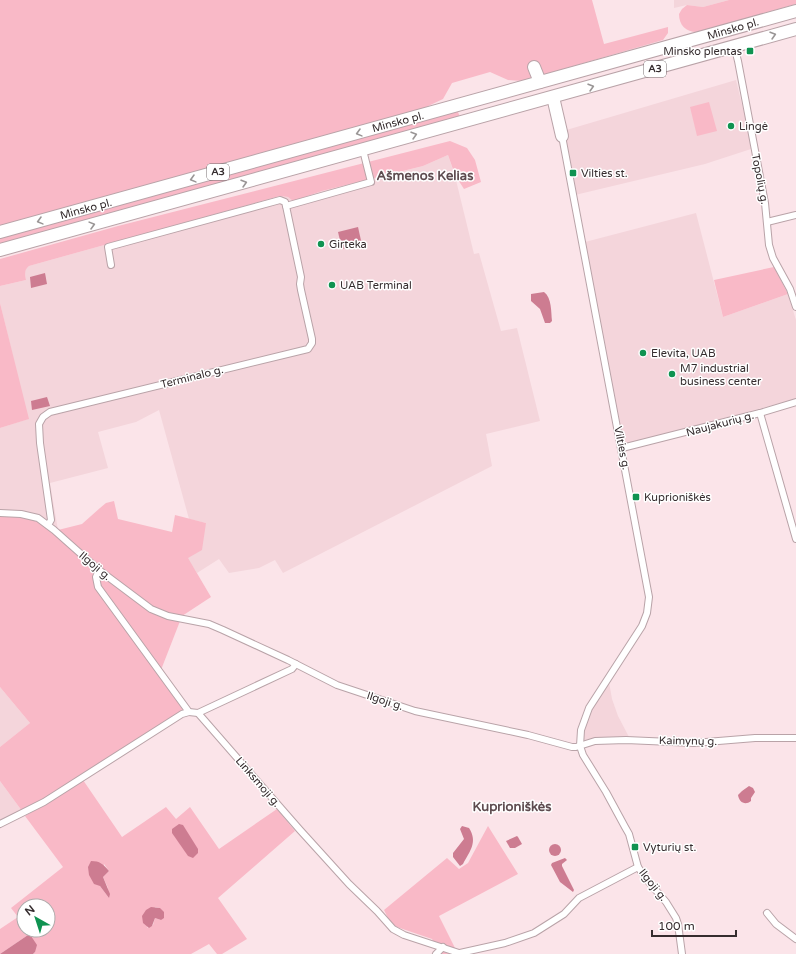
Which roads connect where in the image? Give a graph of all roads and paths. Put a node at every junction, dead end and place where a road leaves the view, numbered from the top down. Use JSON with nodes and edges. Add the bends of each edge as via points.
{"nodes":[{"id":1,"x":796,"y":11,"type":"edge"},
{"id":2,"x":794,"y":28,"type":"edge"},
{"id":3,"x":734,"y":46,"type":"junction"},
{"id":4,"x":534,"y":67,"type":"dead end"},
{"id":5,"x":540,"y":82,"type":"junction"},
{"id":6,"x":525,"y":87,"type":"junction"},
{"id":7,"x":553,"y":97,"type":"junction"},
{"id":8,"x":465,"y":121,"type":"junction"},
{"id":9,"x":562,"y":136,"type":"joint"},
{"id":10,"x":363,"y":150,"type":"junction"},
{"id":11,"x":286,"y":206,"type":"junction"},
{"id":12,"x":796,"y":215,"type":"edge"},
{"id":13,"x":767,"y":222,"type":"junction"},
{"id":14,"x":0,"y":232,"type":"edge"},
{"id":15,"x":0,"y":250,"type":"edge"},
{"id":16,"x":111,"y":265,"type":"dead end"},
{"id":17,"x":796,"y":307,"type":"edge"},
{"id":18,"x":796,"y":402,"type":"edge"},
{"id":19,"x":760,"y":413,"type":"junction"},
{"id":20,"x":622,"y":448,"type":"junction"},
{"id":21,"x":0,"y":513,"type":"edge"},
{"id":22,"x":48,"y":525,"type":"junction"},
{"id":23,"x":796,"y":539,"type":"edge"},
{"id":24,"x":99,"y":570,"type":"junction"},
{"id":25,"x":296,"y":664,"type":"junction"},
{"id":26,"x":189,"y":712,"type":"junction"},
{"id":27,"x":198,"y":713,"type":"junction"},
{"id":28,"x":796,"y":738,"type":"edge"},
{"id":29,"x":580,"y":746,"type":"junction"},
{"id":30,"x":0,"y":824,"type":"edge"},
{"id":31,"x":638,"y":866,"type":"junction"},
{"id":32,"x":767,"y":913,"type":"dead end"},
{"id":33,"x":796,"y":939,"type":"edge"},
{"id":34,"x":485,"y":947,"type":"junction"},
{"id":35,"x":443,"y":948,"type":"junction"},
{"id":36,"x":461,"y":953,"type":"edge"},
{"id":37,"x":436,"y":954,"type":"edge"},
{"id":38,"x":479,"y":954,"type":"edge"},
{"id":39,"x":682,"y":954,"type":"edge"}],
"edges":[{"from":1,"to":5,"type":"highway","name":"Minsko pl.","number":"A3"},
{"from":3,"to":2,"type":"highway","name":"Minsko pl.","number":"A3","one_way":true},
{"from":7,"to":3,"type":"highway","name":"Minsko pl.","number":"A3","one_way":true},
{"from":3,"to":13,"type":"street","name":"Topolių g."},
{"from":4,"to":5,"type":"highway"},
{"from":5,"to":6,"type":"highway","name":"Minsko pl.","number":"A3"},
{"from":6,"to":8,"type":"highway","via":[[506,97],[477,106],[467,114]]},
{"from":6,"to":14,"type":"highway","name":"Minsko pl.","number":"A3","one_way":true},
{"from":7,"to":8,"type":"highway","name":"Minsko pl.","number":"A3"},
{"from":7,"to":9,"type":"highway"},
{"from":10,"to":8,"type":"highway","name":"Minsko pl.","number":"A3","one_way":true},
{"from":9,"to":20,"type":"street","name":"Vilties g."},
{"from":10,"to":11,"type":"street","via":[[371,182]]},
{"from":15,"to":10,"type":"highway","name":"Minsko pl.","number":"A3","one_way":true},
{"from":11,"to":16,"type":"street","via":[[285,202],[280,200],[108,247]]},
{"from":11,"to":22,"type":"street","name":"Terminalo g.","via":[[312,339],[310,347],[50,412],[39,424],[51,520]]},
{"from":12,"to":13,"type":"street"},
{"from":13,"to":17,"type":"street","name":"Topolių g.","via":[[773,258],[790,289]]},
{"from":18,"to":19,"type":"street"},
{"from":19,"to":20,"type":"street","name":"Naujakurių g."},
{"from":19,"to":23,"type":"street","name":"Naujakurių g."},
{"from":20,"to":29,"type":"street","name":"Vilties g.","via":[[649,592],[649,605],[636,636],[589,708],[581,730]]},
{"from":21,"to":22,"type":"street","name":"Ilgoji g.","via":[[29,515]]},
{"from":22,"to":24,"type":"street","name":"Ilgoji g."},
{"from":24,"to":25,"type":"street","name":"Ilgoji g.","via":[[151,609],[168,616],[209,624]]},
{"from":24,"to":26,"type":"street","via":[[96,577],[98,587]]},
{"from":25,"to":27,"type":"street","via":[[292,669]]},
{"from":25,"to":29,"type":"street","name":"Ilgoji g.","via":[[337,685],[415,711],[565,746]]},
{"from":26,"to":27,"type":"street"},
{"from":26,"to":30,"type":"street","via":[[44,802]]},
{"from":27,"to":35,"type":"street","name":"Linksmoji g.","via":[[393,930]]},
{"from":28,"to":29,"type":"street","name":"Kaimynų g.","via":[[755,738],[694,743],[595,741]]},
{"from":29,"to":31,"type":"street","name":"Ilgoji g.","via":[[582,755],[625,827]]},
{"from":31,"to":34,"type":"street","via":[[580,898],[564,914],[534,933]]},
{"from":31,"to":39,"type":"street","name":"Ilgoji g.","via":[[676,918]]},
{"from":32,"to":33,"type":"street","via":[[776,924]]},
{"from":34,"to":36,"type":"street"},
{"from":34,"to":38,"type":"street"},
{"from":35,"to":36,"type":"street","name":"Linksmoji g."},
{"from":35,"to":37,"type":"street"}]}
